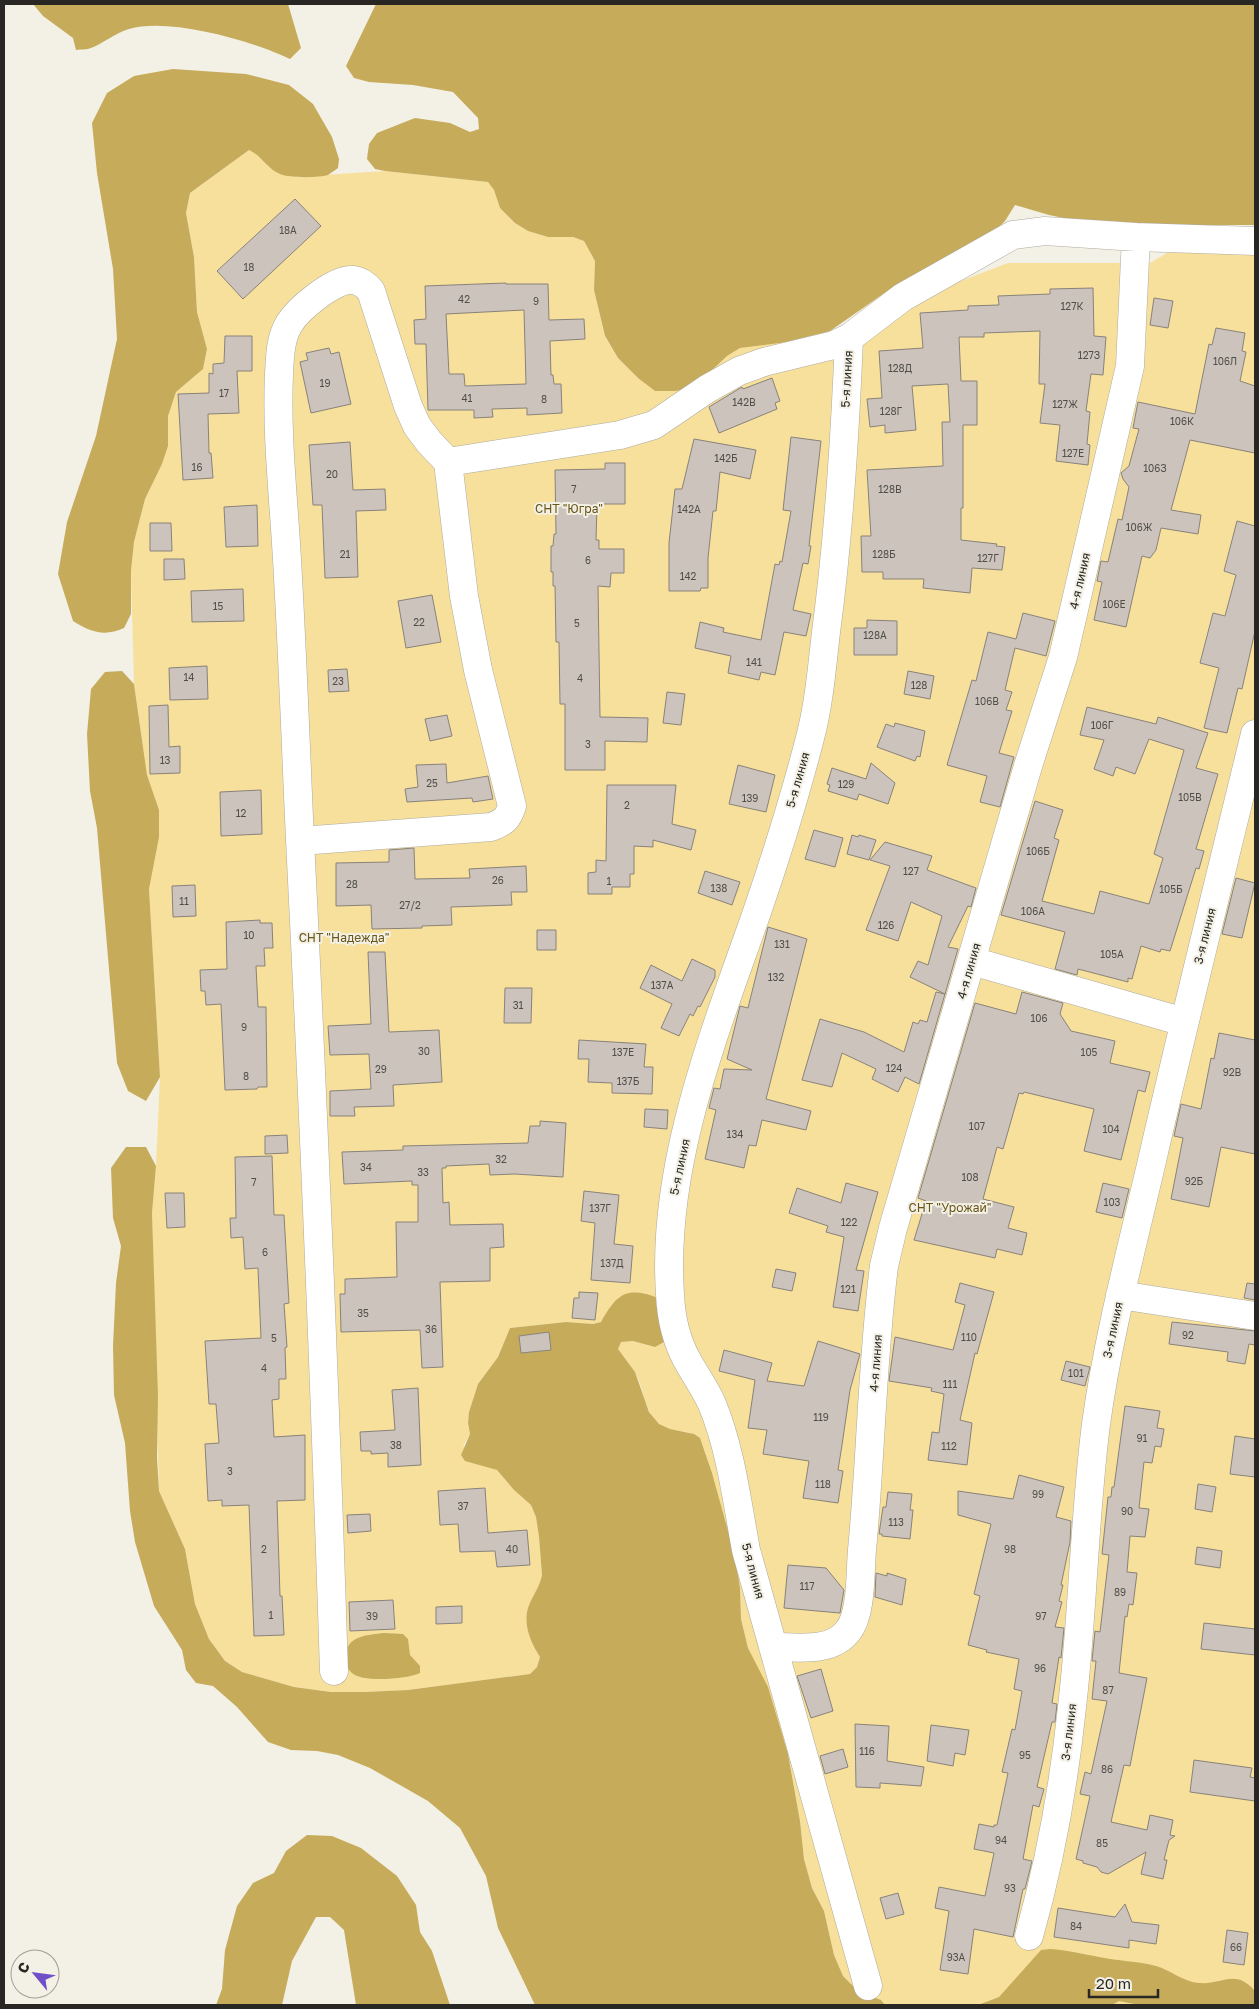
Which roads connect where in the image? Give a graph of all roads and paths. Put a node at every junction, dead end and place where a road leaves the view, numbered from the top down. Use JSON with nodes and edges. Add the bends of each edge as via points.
{"nodes":[{"id":1,"x":1136,"y":238,"type":"junction"},
{"id":2,"x":1255,"y":240,"type":"edge"},
{"id":3,"x":849,"y":338,"type":"junction"},
{"id":4,"x":448,"y":462,"type":"junction"},
{"id":5,"x":1255,"y":734,"type":"edge"},
{"id":6,"x":300,"y":841,"type":"junction"},
{"id":7,"x":972,"y":961,"type":"junction"},
{"id":8,"x":1184,"y":1022,"type":"junction"},
{"id":9,"x":1120,"y":1295,"type":"junction"},
{"id":10,"x":1255,"y":1316,"type":"edge"},
{"id":11,"x":773,"y":1647,"type":"junction"},
{"id":12,"x":334,"y":1671,"type":"dead end"},
{"id":13,"x":1029,"y":1936,"type":"dead end"},
{"id":14,"x":868,"y":1986,"type":"dead end"}],
"edges":[{"from":1,"to":2,"type":"street"},
{"from":1,"to":3,"type":"street","via":[[1045,231],[1013,235],[903,297]]},
{"from":1,"to":7,"type":"street","name":"4-я линия","via":[[1130,366],[1123,404],[1063,656]]},
{"from":3,"to":4,"type":"street","via":[[739,371],[707,389],[663,421],[644,429]]},
{"from":3,"to":11,"type":"street","name":"5-я линия","via":[[842,480],[830,606],[812,733],[774,865],[701,1078],[679,1164],[670,1224],[670,1293],[676,1334],[718,1420],[746,1550]]},
{"from":4,"to":6,"type":"street","via":[[464,596],[478,670],[510,793],[512,806],[509,816],[503,823],[491,827]]},
{"from":4,"to":6,"type":"street","via":[[417,426],[368,287],[356,280],[346,280],[299,312],[283,336],[279,430]]},
{"from":5,"to":8,"type":"street","name":"3-я линия"},
{"from":6,"to":12,"type":"street","via":[[324,1364]]},
{"from":7,"to":8,"type":"street"},
{"from":7,"to":11,"type":"street","name":"4-я линия","via":[[884,1266],[854,1621],[838,1640],[826,1645]]},
{"from":8,"to":9,"type":"street","name":"3-я линия"},
{"from":9,"to":10,"type":"street"},
{"from":9,"to":13,"type":"street","name":"3-я линия","via":[[1096,1424],[1065,1768]]},
{"from":11,"to":14,"type":"street","name":"5-я линия"}]}
